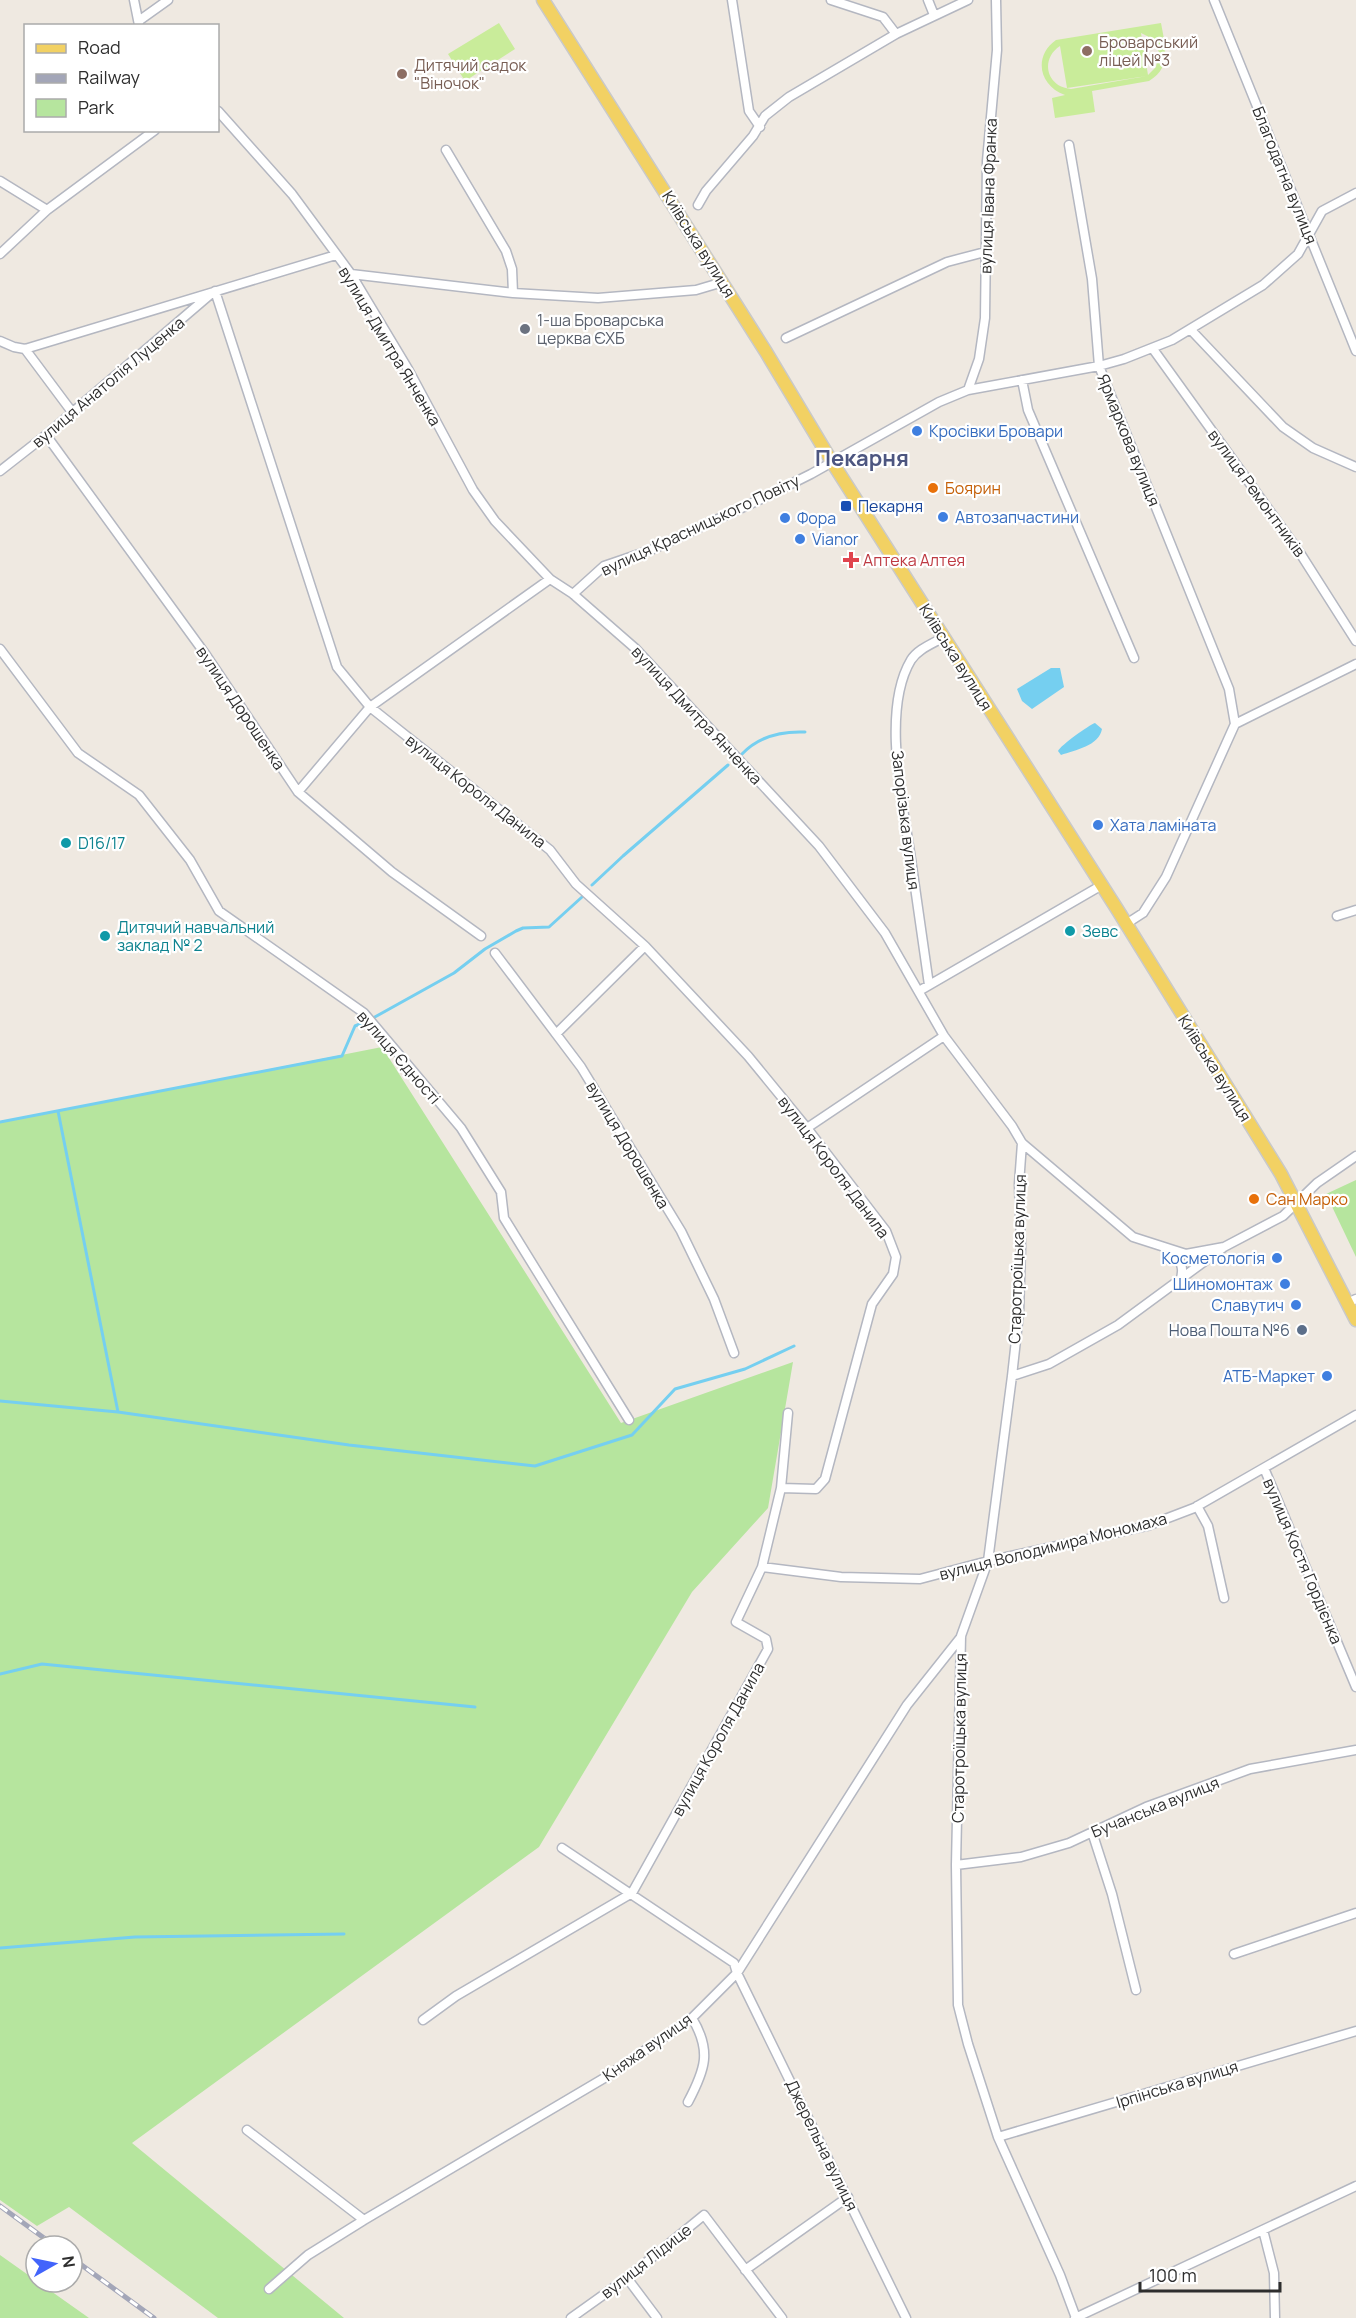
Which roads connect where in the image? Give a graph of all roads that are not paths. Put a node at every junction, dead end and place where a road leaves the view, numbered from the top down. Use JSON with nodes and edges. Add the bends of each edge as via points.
{"nodes":[{"id":1,"x":134,"y":0,"type":"edge"},
{"id":2,"x":168,"y":0,"type":"edge"},
{"id":3,"x":543,"y":0,"type":"edge"},
{"id":4,"x":732,"y":0,"type":"edge"},
{"id":5,"x":831,"y":0,"type":"edge"},
{"id":6,"x":928,"y":0,"type":"edge"},
{"id":7,"x":968,"y":0,"type":"edge"},
{"id":8,"x":996,"y":0,"type":"edge"},
{"id":9,"x":1214,"y":0,"type":"edge"},
{"id":10,"x":934,"y":15,"type":"junction"},
{"id":11,"x":139,"y":23,"type":"edge"},
{"id":12,"x":896,"y":33,"type":"junction"},
{"id":13,"x":219,"y":112,"type":"edge"},
{"id":14,"x":760,"y":128,"type":"junction"},
{"id":15,"x":152,"y":132,"type":"edge"},
{"id":16,"x":1069,"y":145,"type":"dead end"},
{"id":17,"x":446,"y":150,"type":"dead end"},
{"id":18,"x":0,"y":181,"type":"edge"},
{"id":19,"x":1356,"y":193,"type":"edge"},
{"id":20,"x":698,"y":205,"type":"dead end"},
{"id":21,"x":47,"y":210,"type":"junction"},
{"id":22,"x":1308,"y":234,"type":"junction"},
{"id":23,"x":986,"y":252,"type":"junction"},
{"id":24,"x":0,"y":254,"type":"edge"},
{"id":25,"x":336,"y":255,"type":"junction"},
{"id":26,"x":351,"y":274,"type":"junction"},
{"id":27,"x":723,"y":282,"type":"junction"},
{"id":28,"x":215,"y":291,"type":"junction"},
{"id":29,"x":513,"y":293,"type":"junction"},
{"id":30,"x":1191,"y":330,"type":"junction"},
{"id":31,"x":786,"y":338,"type":"dead end"},
{"id":32,"x":0,"y":341,"type":"edge"},
{"id":33,"x":26,"y":349,"type":"junction"},
{"id":34,"x":1153,"y":349,"type":"junction"},
{"id":35,"x":1356,"y":351,"type":"edge"},
{"id":36,"x":1099,"y":366,"type":"junction"},
{"id":37,"x":1022,"y":380,"type":"junction"},
{"id":38,"x":968,"y":390,"type":"junction"},
{"id":39,"x":72,"y":412,"type":"junction"},
{"id":40,"x":46,"y":435,"type":"junction"},
{"id":41,"x":832,"y":462,"type":"junction"},
{"id":42,"x":1356,"y":467,"type":"edge"},
{"id":43,"x":0,"y":471,"type":"edge"},
{"id":44,"x":550,"y":579,"type":"junction"},
{"id":45,"x":573,"y":594,"type":"junction"},
{"id":46,"x":944,"y":638,"type":"junction"},
{"id":47,"x":1356,"y":640,"type":"edge"},
{"id":48,"x":0,"y":649,"type":"edge"},
{"id":49,"x":1134,"y":658,"type":"dead end"},
{"id":50,"x":1356,"y":664,"type":"edge"},
{"id":51,"x":370,"y":707,"type":"junction"},
{"id":52,"x":1235,"y":724,"type":"junction"},
{"id":53,"x":298,"y":792,"type":"junction"},
{"id":54,"x":1102,"y":885,"type":"junction"},
{"id":55,"x":1356,"y":910,"type":"edge"},
{"id":56,"x":1337,"y":916,"type":"dead end"},
{"id":57,"x":1126,"y":924,"type":"junction"},
{"id":58,"x":481,"y":936,"type":"dead end"},
{"id":59,"x":645,"y":946,"type":"junction"},
{"id":60,"x":495,"y":953,"type":"dead end"},
{"id":61,"x":930,"y":985,"type":"junction"},
{"id":62,"x":918,"y":991,"type":"junction"},
{"id":63,"x":556,"y":1034,"type":"junction"},
{"id":64,"x":944,"y":1036,"type":"junction"},
{"id":65,"x":807,"y":1128,"type":"junction"},
{"id":66,"x":1022,"y":1143,"type":"junction"},
{"id":67,"x":1356,"y":1156,"type":"edge"},
{"id":68,"x":1297,"y":1203,"type":"junction"},
{"id":69,"x":1224,"y":1247,"type":"junction"},
{"id":70,"x":1167,"y":1248,"type":"junction"},
{"id":71,"x":1179,"y":1282,"type":"junction"},
{"id":72,"x":1352,"y":1301,"type":"edge"},
{"id":73,"x":1356,"y":1320,"type":"edge"},
{"id":74,"x":734,"y":1353,"type":"dead end"},
{"id":75,"x":1012,"y":1376,"type":"junction"},
{"id":76,"x":788,"y":1413,"type":"dead end"},
{"id":77,"x":1356,"y":1415,"type":"edge"},
{"id":78,"x":629,"y":1420,"type":"dead end"},
{"id":79,"x":1264,"y":1468,"type":"junction"},
{"id":80,"x":781,"y":1488,"type":"junction"},
{"id":81,"x":1197,"y":1506,"type":"junction"},
{"id":82,"x":988,"y":1561,"type":"junction"},
{"id":83,"x":762,"y":1567,"type":"junction"},
{"id":84,"x":1224,"y":1598,"type":"dead end"},
{"id":85,"x":961,"y":1636,"type":"junction"},
{"id":86,"x":1356,"y":1687,"type":"edge"},
{"id":87,"x":1356,"y":1750,"type":"edge"},
{"id":88,"x":1092,"y":1832,"type":"junction"},
{"id":89,"x":562,"y":1848,"type":"dead end"},
{"id":90,"x":956,"y":1866,"type":"junction"},
{"id":91,"x":632,"y":1893,"type":"junction"},
{"id":92,"x":1356,"y":1913,"type":"edge"},
{"id":93,"x":1234,"y":1954,"type":"dead end"},
{"id":94,"x":737,"y":1973,"type":"junction"},
{"id":95,"x":1136,"y":1990,"type":"dead end"},
{"id":96,"x":692,"y":2018,"type":"junction"},
{"id":97,"x":423,"y":2020,"type":"dead end"},
{"id":98,"x":1356,"y":2031,"type":"edge"},
{"id":99,"x":688,"y":2102,"type":"dead end"},
{"id":100,"x":247,"y":2130,"type":"dead end"},
{"id":101,"x":998,"y":2137,"type":"junction"},
{"id":102,"x":1356,"y":2186,"type":"edge"},
{"id":103,"x":848,"y":2197,"type":"junction"},
{"id":104,"x":364,"y":2220,"type":"junction"},
{"id":105,"x":1263,"y":2230,"type":"junction"},
{"id":106,"x":745,"y":2270,"type":"junction"},
{"id":107,"x":627,"y":2278,"type":"junction"},
{"id":108,"x":269,"y":2289,"type":"dead end"},
{"id":109,"x":571,"y":2318,"type":"edge"},
{"id":110,"x":657,"y":2318,"type":"edge"},
{"id":111,"x":782,"y":2318,"type":"edge"},
{"id":112,"x":906,"y":2318,"type":"edge"},
{"id":113,"x":1075,"y":2318,"type":"edge"},
{"id":114,"x":1275,"y":2318,"type":"edge"}],
"edges":[{"from":1,"to":11,"type":"street"},
{"from":2,"to":11,"type":"street"},
{"from":3,"to":27,"type":"main road","name":"Київська вулиця"},
{"from":4,"to":14,"type":"street","via":[[749,111]]},
{"from":5,"to":12,"type":"street","via":[[883,17]]},
{"from":6,"to":10,"type":"street"},
{"from":7,"to":10,"type":"street"},
{"from":8,"to":23,"type":"street","name":"вулиця Івана Франка"},
{"from":9,"to":22,"type":"street","name":"Благодатна вулиця"},
{"from":10,"to":12,"type":"street"},
{"from":12,"to":14,"type":"street","via":[[789,97],[765,117]]},
{"from":13,"to":25,"type":"street","name":"вулиця Дмитра Янченка","via":[[292,194]]},
{"from":14,"to":20,"type":"street"},
{"from":15,"to":21,"type":"street"},
{"from":16,"to":36,"type":"street","name":"Ярмаркова вулиця","via":[[1092,279]]},
{"from":17,"to":29,"type":"street","via":[[506,251]]},
{"from":18,"to":21,"type":"street"},
{"from":19,"to":22,"type":"street","name":"вулиця Красницького Повіту","via":[[1322,211]]},
{"from":21,"to":24,"type":"street"},
{"from":22,"to":30,"type":"street","name":"вулиця Красницького Повіту","via":[[1298,254],[1280,272]]},
{"from":22,"to":35,"type":"street","name":"Благодатна вулиця"},
{"from":23,"to":31,"type":"street","via":[[947,262]]},
{"from":23,"to":38,"type":"street","name":"вулиця Івана Франка","via":[[985,318],[979,359]]},
{"from":25,"to":26,"type":"street","name":"вулиця Дмитра Янченка"},
{"from":25,"to":28,"type":"street","name":"вулиця Анатолія Луценка"},
{"from":26,"to":29,"type":"street"},
{"from":26,"to":44,"type":"street","name":"вулиця Дмитра Янченка","via":[[473,490],[495,521]]},
{"from":27,"to":29,"type":"street","via":[[696,290],[598,298]]},
{"from":27,"to":41,"type":"main road","name":"Київська вулиця"},
{"from":28,"to":33,"type":"street","name":"вулиця Анатолія Луценка"},
{"from":28,"to":39,"type":"street","name":"вулиця Анатолія Луценка"},
{"from":28,"to":51,"type":"street","name":"вулиця Короля Данила","via":[[332,656]]},
{"from":30,"to":34,"type":"street","name":"вулиця Красницького Повіту"},
{"from":30,"to":42,"type":"street","via":[[1283,427],[1313,448]]},
{"from":32,"to":33,"type":"street"},
{"from":33,"to":39,"type":"street"},
{"from":34,"to":36,"type":"street","name":"вулиця Красницького Повіту"},
{"from":34,"to":47,"type":"street","name":"вулиця Ремонтників","via":[[1300,553]]},
{"from":36,"to":37,"type":"street","name":"вулиця Красницького Повіту"},
{"from":36,"to":52,"type":"street","name":"Ярмаркова вулиця","via":[[1229,689]]},
{"from":37,"to":38,"type":"street","name":"вулиця Красницького Повіту"},
{"from":37,"to":49,"type":"street","via":[[1028,410]]},
{"from":38,"to":41,"type":"street","name":"вулиця Красницького Повіту"},
{"from":39,"to":40,"type":"street","name":"вулиця Анатолія Луценка"},
{"from":40,"to":43,"type":"street","name":"вулиця Анатолія Луценка"},
{"from":40,"to":53,"type":"street","name":"вулиця Дорошенка"},
{"from":41,"to":45,"type":"street","name":"вулиця Красницького Повіту","via":[[651,550],[604,566]]},
{"from":41,"to":46,"type":"main road","name":"Київська вулиця"},
{"from":44,"to":45,"type":"street","name":"вулиця Дмитра Янченка"},
{"from":44,"to":51,"type":"street"},
{"from":45,"to":62,"type":"street","name":"вулиця Дмитра Янченка","via":[[636,650],[819,846],[885,933]]},
{"from":46,"to":54,"type":"main road","name":"Київська вулиця"},
{"from":46,"to":61,"type":"street","name":"Запорізька вулиця","via":[[915,654],[903,679],[897,710],[896,758]]},
{"from":48,"to":78,"type":"street","name":"вулиця Єдності","via":[[78,753],[140,795],[190,860],[219,911],[364,1013],[461,1128],[501,1192],[504,1218]]},
{"from":50,"to":52,"type":"street"},
{"from":51,"to":53,"type":"street"},
{"from":51,"to":59,"type":"street","name":"вулиця Короля Данила","via":[[550,850],[576,884]]},
{"from":52,"to":57,"type":"street","via":[[1166,877],[1143,913]]},
{"from":53,"to":58,"type":"street","name":"вулиця Дорошенка","via":[[392,872]]},
{"from":54,"to":57,"type":"main road","name":"Київська вулиця"},
{"from":54,"to":61,"type":"street"},
{"from":55,"to":56,"type":"street"},
{"from":57,"to":68,"type":"main road","name":"Київська вулиця"},
{"from":59,"to":63,"type":"street"},
{"from":59,"to":65,"type":"street","name":"вулиця Короля Данила","via":[[748,1056]]},
{"from":60,"to":63,"type":"street","name":"вулиця Дорошенка"},
{"from":61,"to":62,"type":"street"},
{"from":62,"to":64,"type":"street","name":"вулиця Дмитра Янченка"},
{"from":63,"to":74,"type":"street","name":"вулиця Дорошенка","via":[[581,1067],[681,1231],[714,1299]]},
{"from":64,"to":65,"type":"street"},
{"from":64,"to":66,"type":"street","name":"вулиця Дмитра Янченка"},
{"from":65,"to":80,"type":"street","name":"вулиця Короля Данила","via":[[886,1232],[896,1257],[892,1274],[872,1304],[825,1479],[816,1489]]},
{"from":66,"to":70,"type":"street","name":"вулиця Дмитра Янченка","via":[[1133,1237]]},
{"from":66,"to":75,"type":"street","name":"Старотроїцька вулиця","via":[[1021,1248]]},
{"from":67,"to":68,"type":"street","via":[[1317,1183]]},
{"from":68,"to":69,"type":"street","via":[[1283,1216]]},
{"from":68,"to":72,"type":"main road","name":"Київська вулиця"},
{"from":69,"to":70,"type":"street","name":"вулиця Дмитра Янченка","via":[[1186,1254]]},
{"from":69,"to":71,"type":"street"},
{"from":70,"to":71,"type":"street","via":[[1181,1263]]},
{"from":71,"to":75,"type":"street","via":[[1078,1348],[1048,1364]]},
{"from":72,"to":73,"type":"main road","name":"Київська вулиця"},
{"from":75,"to":82,"type":"street","name":"Старотроїцька вулиця"},
{"from":76,"to":80,"type":"street"},
{"from":77,"to":79,"type":"street","name":"вулиця Володимира Мономаха"},
{"from":79,"to":81,"type":"street","name":"вулиця Володимира Мономаха"},
{"from":79,"to":86,"type":"street","name":"вулиця Костя Гордієнка"},
{"from":80,"to":83,"type":"street","name":"вулиця Короля Данила"},
{"from":81,"to":82,"type":"street","name":"вулиця Володимира Мономаха","via":[[1147,1526]]},
{"from":81,"to":84,"type":"street","via":[[1208,1526]]},
{"from":82,"to":83,"type":"street","name":"вулиця Володимира Мономаха","via":[[920,1580],[841,1577]]},
{"from":82,"to":85,"type":"street","name":"Старотроїцька вулиця"},
{"from":83,"to":91,"type":"street","name":"вулиця Короля Данила","via":[[736,1622],[766,1639],[768,1649]]},
{"from":85,"to":90,"type":"street","name":"Старотроїцька вулиця"},
{"from":85,"to":94,"type":"street","name":"Княжа вулиця","via":[[907,1704]]},
{"from":87,"to":88,"type":"street","name":"Бучанська вулиця","via":[[1250,1768]]},
{"from":88,"to":90,"type":"street","name":"Бучанська вулиця","via":[[1021,1857]]},
{"from":88,"to":95,"type":"street"},
{"from":89,"to":91,"type":"street","name":"Джерельна вулиця"},
{"from":90,"to":101,"type":"street","name":"Старотроїцька вулиця","via":[[958,2005]]},
{"from":91,"to":94,"type":"street","name":"Джерельна вулиця","via":[[734,1963]]},
{"from":91,"to":97,"type":"street","via":[[466,1990]]},
{"from":92,"to":93,"type":"street"},
{"from":94,"to":96,"type":"street","name":"Княжа вулиця"},
{"from":94,"to":103,"type":"street","name":"Джерельна вулиця"},
{"from":96,"to":99,"type":"street","via":[[704,2045],[702,2076]]},
{"from":96,"to":104,"type":"street","name":"Княжа вулиця","via":[[606,2077]]},
{"from":98,"to":101,"type":"street","name":"Ірпінська вулиця"},
{"from":100,"to":104,"type":"street"},
{"from":101,"to":113,"type":"street","name":"Старотроїцька вулиця","via":[[1060,2275]]},
{"from":102,"to":105,"type":"street"},
{"from":103,"to":106,"type":"street"},
{"from":103,"to":112,"type":"street","name":"Джерельна вулиця"},
{"from":104,"to":108,"type":"street","name":"Княжа вулиця","via":[[308,2255]]},
{"from":105,"to":113,"type":"street"},
{"from":105,"to":114,"type":"street","via":[[1274,2273]]},
{"from":106,"to":107,"type":"street","name":"вулиця Лідице","via":[[704,2215]]},
{"from":106,"to":111,"type":"street","name":"вулиця Лідице"},
{"from":107,"to":109,"type":"street","name":"вулиця Лідице"},
{"from":107,"to":110,"type":"street"}]}
